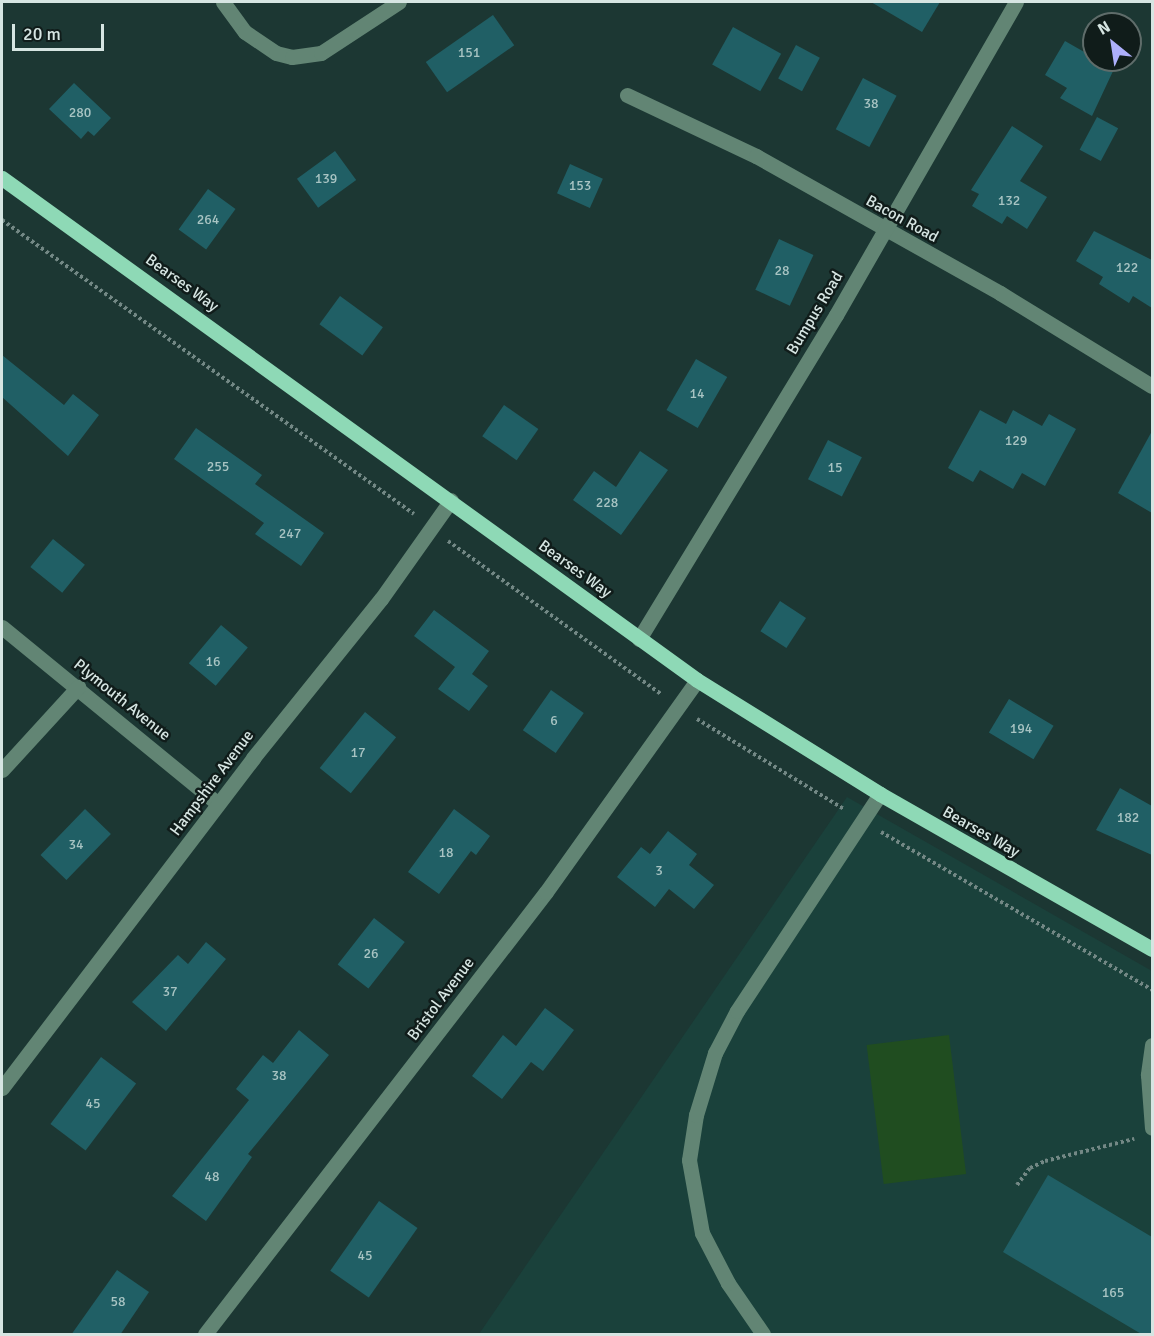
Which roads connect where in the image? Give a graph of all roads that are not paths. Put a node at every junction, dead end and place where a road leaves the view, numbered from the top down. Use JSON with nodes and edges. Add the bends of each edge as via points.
{"nodes":[{"id":1,"x":223,"y":2,"type":"edge"},
{"id":2,"x":399,"y":2,"type":"edge"},
{"id":3,"x":1016,"y":2,"type":"edge"},
{"id":4,"x":627,"y":95,"type":"dead end"},
{"id":5,"x":2,"y":178,"type":"edge"},
{"id":6,"x":884,"y":230,"type":"junction"},
{"id":7,"x":1152,"y":386,"type":"edge"},
{"id":8,"x":451,"y":500,"type":"junction"},
{"id":9,"x":2,"y":627,"type":"edge"},
{"id":10,"x":639,"y":639,"type":"junction"},
{"id":11,"x":697,"y":680,"type":"junction"},
{"id":12,"x":78,"y":687,"type":"junction"},
{"id":13,"x":2,"y":770,"type":"edge"},
{"id":14,"x":880,"y":794,"type":"junction"},
{"id":15,"x":218,"y":804,"type":"junction"},
{"id":16,"x":1152,"y":950,"type":"edge"},
{"id":17,"x":1152,"y":1045,"type":"edge"},
{"id":18,"x":2,"y":1088,"type":"edge"},
{"id":19,"x":1147,"y":1133,"type":"edge"},
{"id":20,"x":205,"y":1335,"type":"edge"},
{"id":21,"x":763,"y":1335,"type":"edge"}],
"edges":[{"from":1,"to":2,"type":"street","via":[[245,32],[276,53],[292,57],[321,53]]},
{"from":3,"to":6,"type":"street","name":"Bumpus Road"},
{"from":4,"to":6,"type":"street","name":"Bacon Road","via":[[756,156]]},
{"from":5,"to":8,"type":"main road","name":"Bearses Way"},
{"from":6,"to":7,"type":"street","name":"Bacon Road","via":[[1000,293]]},
{"from":6,"to":10,"type":"street","name":"Bumpus Road"},
{"from":8,"to":10,"type":"main road","name":"Bearses Way"},
{"from":8,"to":15,"type":"street","name":"Hampshire Avenue","via":[[381,599]]},
{"from":9,"to":12,"type":"street","name":"Plymouth Avenue"},
{"from":10,"to":11,"type":"main road","name":"Bearses Way"},
{"from":11,"to":14,"type":"main road","name":"Bearses Way"},
{"from":11,"to":20,"type":"street","name":"Bristol Avenue","via":[[546,892]]},
{"from":12,"to":13,"type":"street"},
{"from":12,"to":15,"type":"street","name":"Plymouth Avenue"},
{"from":14,"to":16,"type":"main road","name":"Bearses Way"},
{"from":14,"to":21,"type":"street","via":[[737,1011],[715,1053],[696,1115],[689,1160],[702,1233],[728,1283]]},
{"from":15,"to":18,"type":"street","name":"Hampshire Avenue"},
{"from":17,"to":19,"type":"street"}]}
